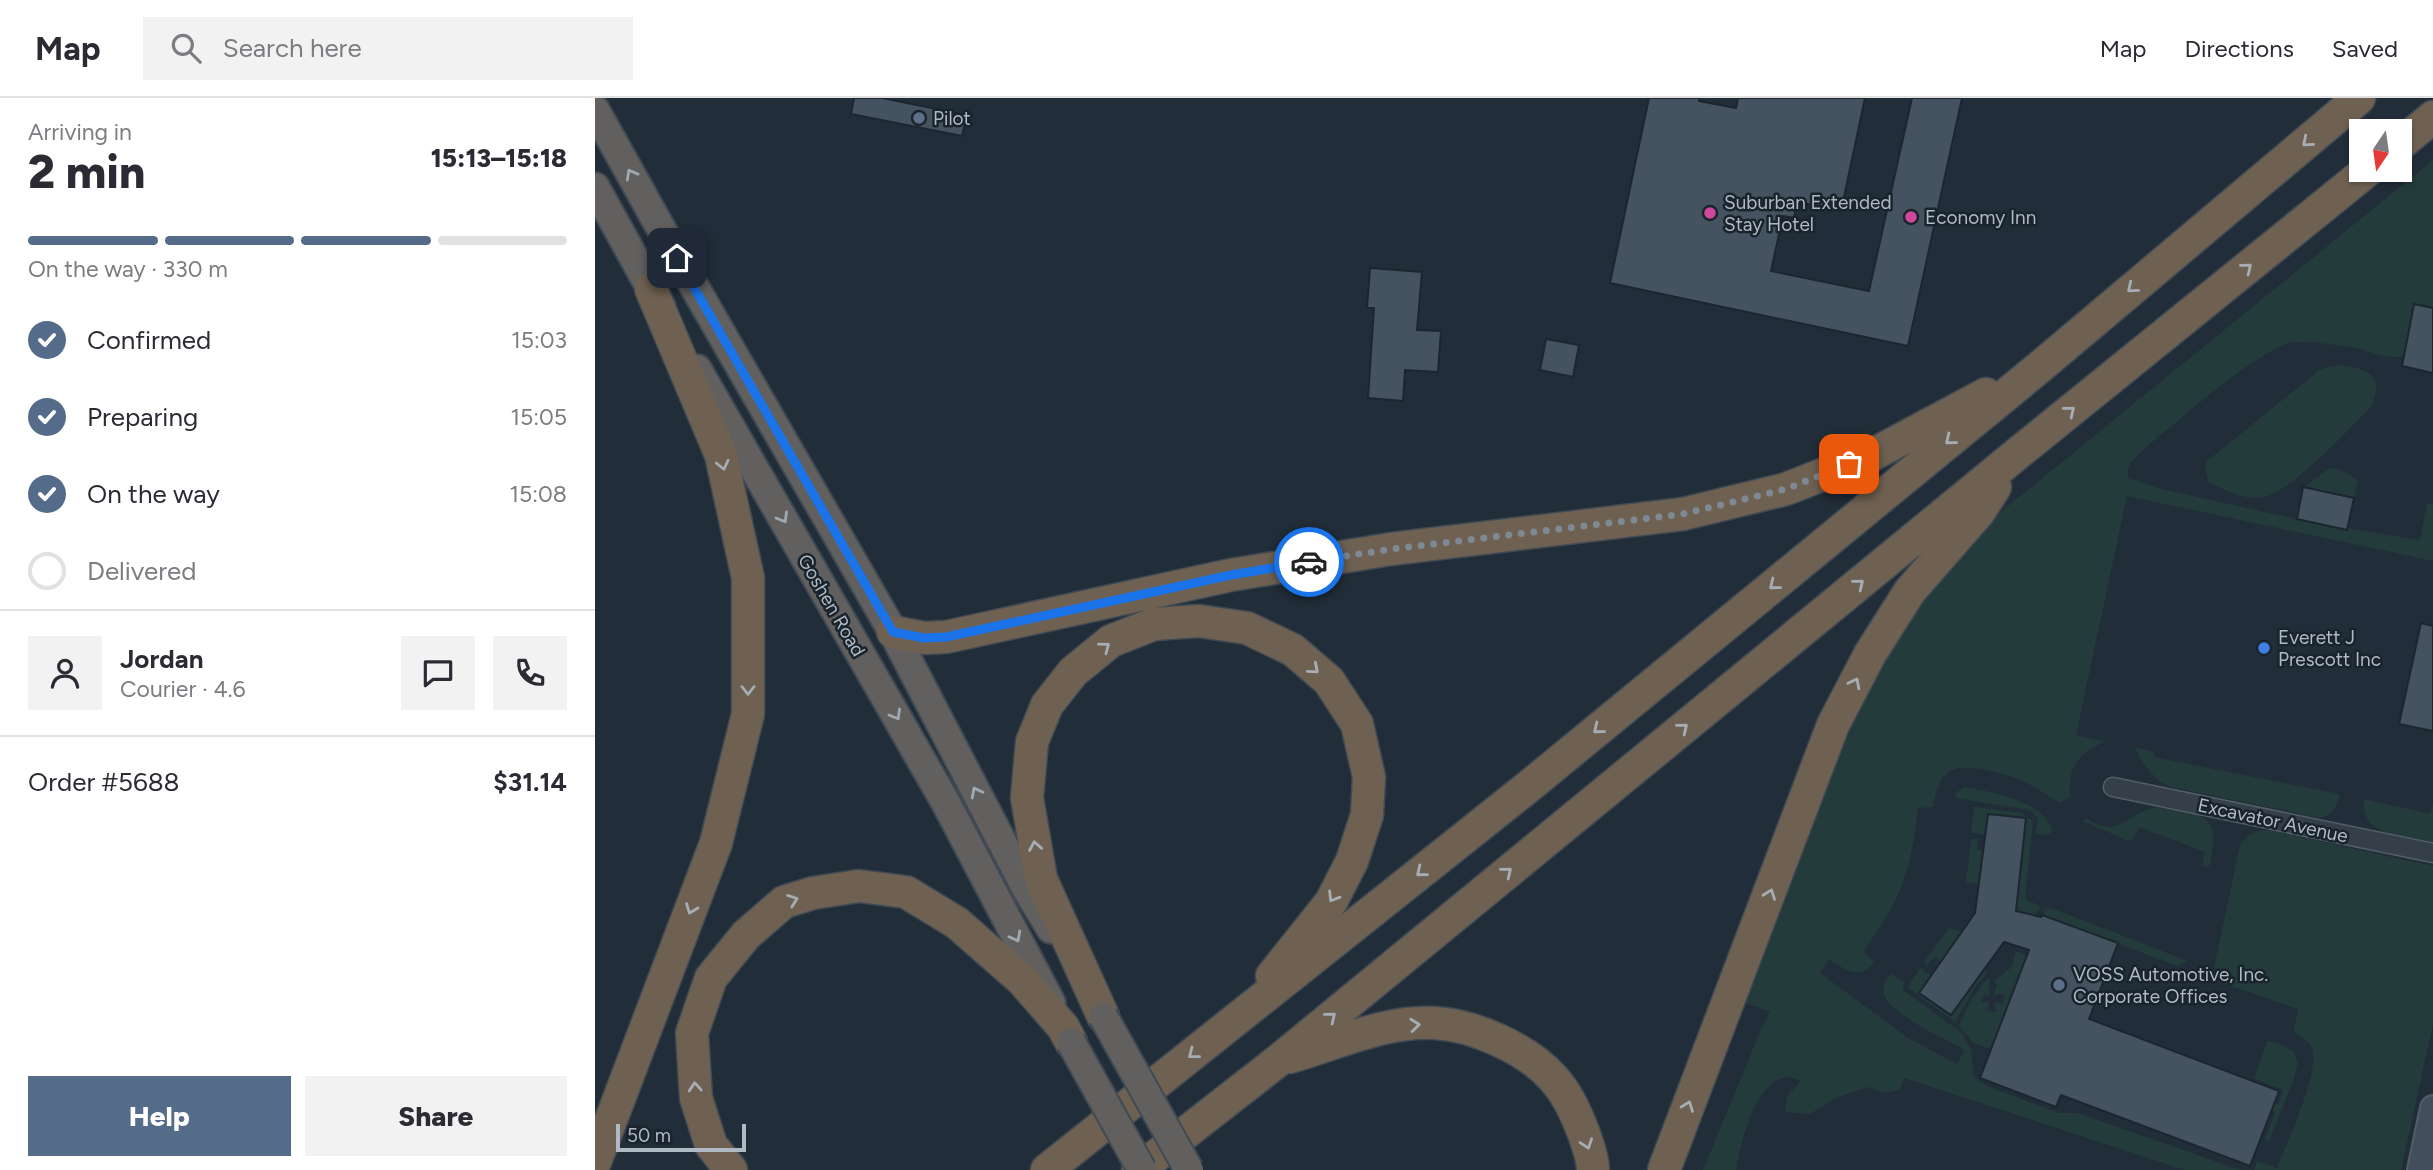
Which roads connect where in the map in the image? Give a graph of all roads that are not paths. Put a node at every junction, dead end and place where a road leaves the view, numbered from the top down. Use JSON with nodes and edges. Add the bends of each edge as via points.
{"nodes":[{"id":1,"x":2359,"y":98,"type":"edge"},
{"id":2,"x":595,"y":110,"type":"edge"},
{"id":3,"x":2433,"y":117,"type":"edge"},
{"id":4,"x":2412,"y":134,"type":"edge"},
{"id":5,"x":2353,"y":182,"type":"edge"},
{"id":6,"x":595,"y":187,"type":"edge"},
{"id":7,"x":651,"y":289,"type":"junction"},
{"id":8,"x":2041,"y":366,"type":"junction"},
{"id":9,"x":2017,"y":454,"type":"junction"},
{"id":10,"x":893,"y":632,"type":"junction"},
{"id":11,"x":2113,"y":787,"type":"dead end"},
{"id":12,"x":2433,"y":853,"type":"edge"},
{"id":13,"x":1099,"y":1008,"type":"junction"},
{"id":14,"x":1247,"y":1012,"type":"junction"},
{"id":15,"x":1067,"y":1034,"type":"junction"},
{"id":16,"x":1279,"y":1060,"type":"junction"},
{"id":17,"x":2433,"y":1108,"type":"edge"},
{"id":18,"x":595,"y":1162,"type":"edge"},
{"id":19,"x":731,"y":1170,"type":"edge"},
{"id":20,"x":1047,"y":1170,"type":"edge"},
{"id":21,"x":1140,"y":1170,"type":"edge"},
{"id":22,"x":1189,"y":1170,"type":"edge"},
{"id":23,"x":1593,"y":1170,"type":"edge"},
{"id":24,"x":1664,"y":1170,"type":"edge"},
{"id":25,"x":2420,"y":1170,"type":"edge"}],
"edges":[{"from":1,"to":8,"type":"highway","one_way":true},
{"from":10,"to":2,"type":"highway","one_way":true},
{"from":3,"to":4,"type":"highway"},
{"from":9,"to":5,"type":"highway","one_way":true},
{"from":6,"to":7,"type":"highway","name":"Goshen Road"},
{"from":7,"to":15,"type":"highway","name":"Goshen Road","one_way":true,"via":[[946,803]]},
{"from":7,"to":18,"type":"highway","one_way":true,"via":[[721,455],[748,578],[748,714],[716,843]]},
{"from":8,"to":10,"type":"highway","via":[[1870,456],[1786,489],[1683,514],[1391,549],[1231,575],[946,637]]},
{"from":8,"to":14,"type":"highway","one_way":true},
{"from":16,"to":9,"type":"highway","one_way":true},
{"from":24,"to":9,"type":"highway","one_way":true,"via":[[1833,725],[1910,591],[1979,512]]},
{"from":13,"to":10,"type":"highway","one_way":true,"via":[[1026,888]]},
{"from":11,"to":12,"type":"street","name":"Excavator Avenue"},
{"from":13,"to":14,"type":"highway","one_way":true,"via":[[1041,878],[1027,798],[1032,742],[1047,705],[1073,672],[1111,641],[1154,624],[1199,621],[1247,628],[1293,650],[1329,681],[1357,724],[1369,776],[1367,815],[1352,861],[1331,902]]},
{"from":13,"to":22,"type":"highway","bridge":true},
{"from":14,"to":20,"type":"highway","one_way":true},
{"from":19,"to":15,"type":"highway","one_way":true,"via":[[711,1145],[696,1098],[692,1033],[711,978],[746,935],[784,902],[859,886],[906,892],[957,923],[1022,980]]},
{"from":15,"to":21,"type":"highway","name":"Goshen Road","bridge":true},
{"from":16,"to":21,"type":"highway"},
{"from":16,"to":23,"type":"highway","one_way":true,"via":[[1384,1028],[1434,1023],[1475,1029],[1520,1052],[1553,1078],[1578,1116]]},
{"from":17,"to":25,"type":"main road"}]}
